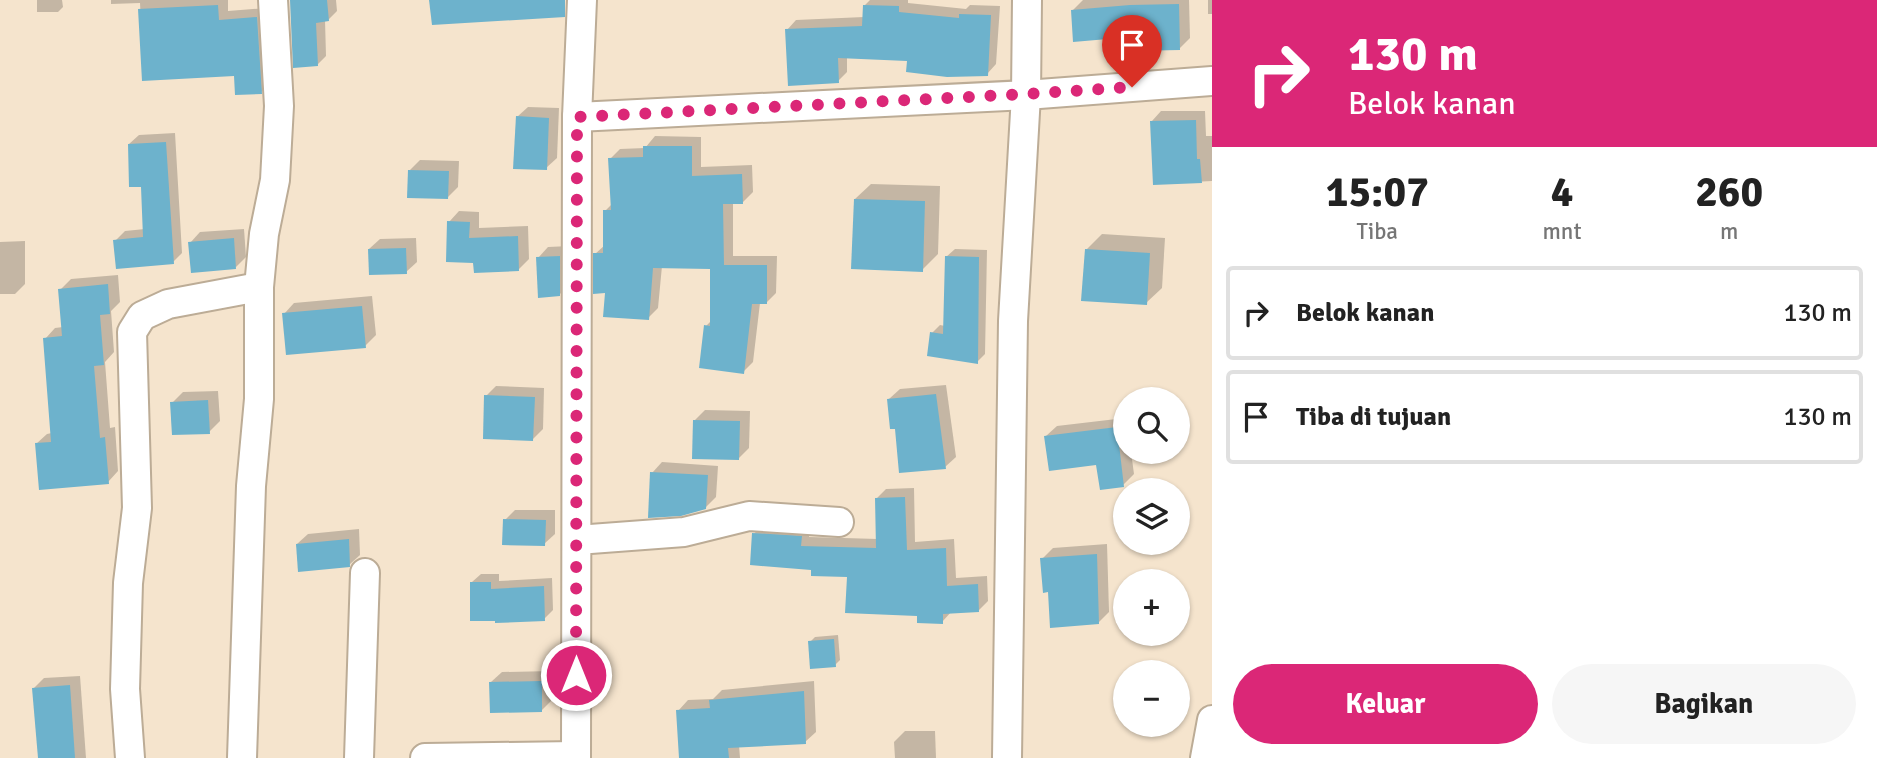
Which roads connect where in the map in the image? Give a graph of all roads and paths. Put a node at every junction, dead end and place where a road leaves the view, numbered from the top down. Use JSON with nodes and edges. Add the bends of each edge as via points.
{"nodes":[{"id":1,"x":273,"y":0,"type":"edge"},
{"id":2,"x":582,"y":0,"type":"edge"},
{"id":3,"x":1027,"y":0,"type":"edge"},
{"id":4,"x":1212,"y":81,"type":"edge"},
{"id":5,"x":1026,"y":94,"type":"junction"},
{"id":6,"x":577,"y":117,"type":"junction"},
{"id":7,"x":259,"y":287,"type":"junction"},
{"id":8,"x":839,"y":522,"type":"dead end"},
{"id":9,"x":577,"y":540,"type":"junction"},
{"id":10,"x":365,"y":573,"type":"dead end"},
{"id":11,"x":1212,"y":720,"type":"edge"},
{"id":12,"x":576,"y":757,"type":"edge"},
{"id":13,"x":130,"y":758,"type":"edge"},
{"id":14,"x":242,"y":758,"type":"edge"},
{"id":15,"x":359,"y":758,"type":"edge"},
{"id":16,"x":425,"y":758,"type":"edge"},
{"id":17,"x":1007,"y":758,"type":"edge"},
{"id":18,"x":1205,"y":758,"type":"edge"}],
"edges":[{"from":1,"to":7,"type":"street","via":[[279,106],[275,180]]},
{"from":2,"to":6,"type":"street"},
{"from":3,"to":5,"type":"street"},
{"from":4,"to":5,"type":"street"},
{"from":5,"to":6,"type":"street"},
{"from":5,"to":17,"type":"street","via":[[1013,321]]},
{"from":6,"to":9,"type":"street"},
{"from":7,"to":13,"type":"street","via":[[168,304],[142,316],[132,332],[137,508],[128,583]]},
{"from":7,"to":14,"type":"street","via":[[259,399],[251,486]]},
{"from":8,"to":9,"type":"street","via":[[749,516],[674,533]]},
{"from":9,"to":12,"type":"street"},
{"from":10,"to":15,"type":"street"},
{"from":11,"to":18,"type":"street"},
{"from":12,"to":16,"type":"street"}]}
